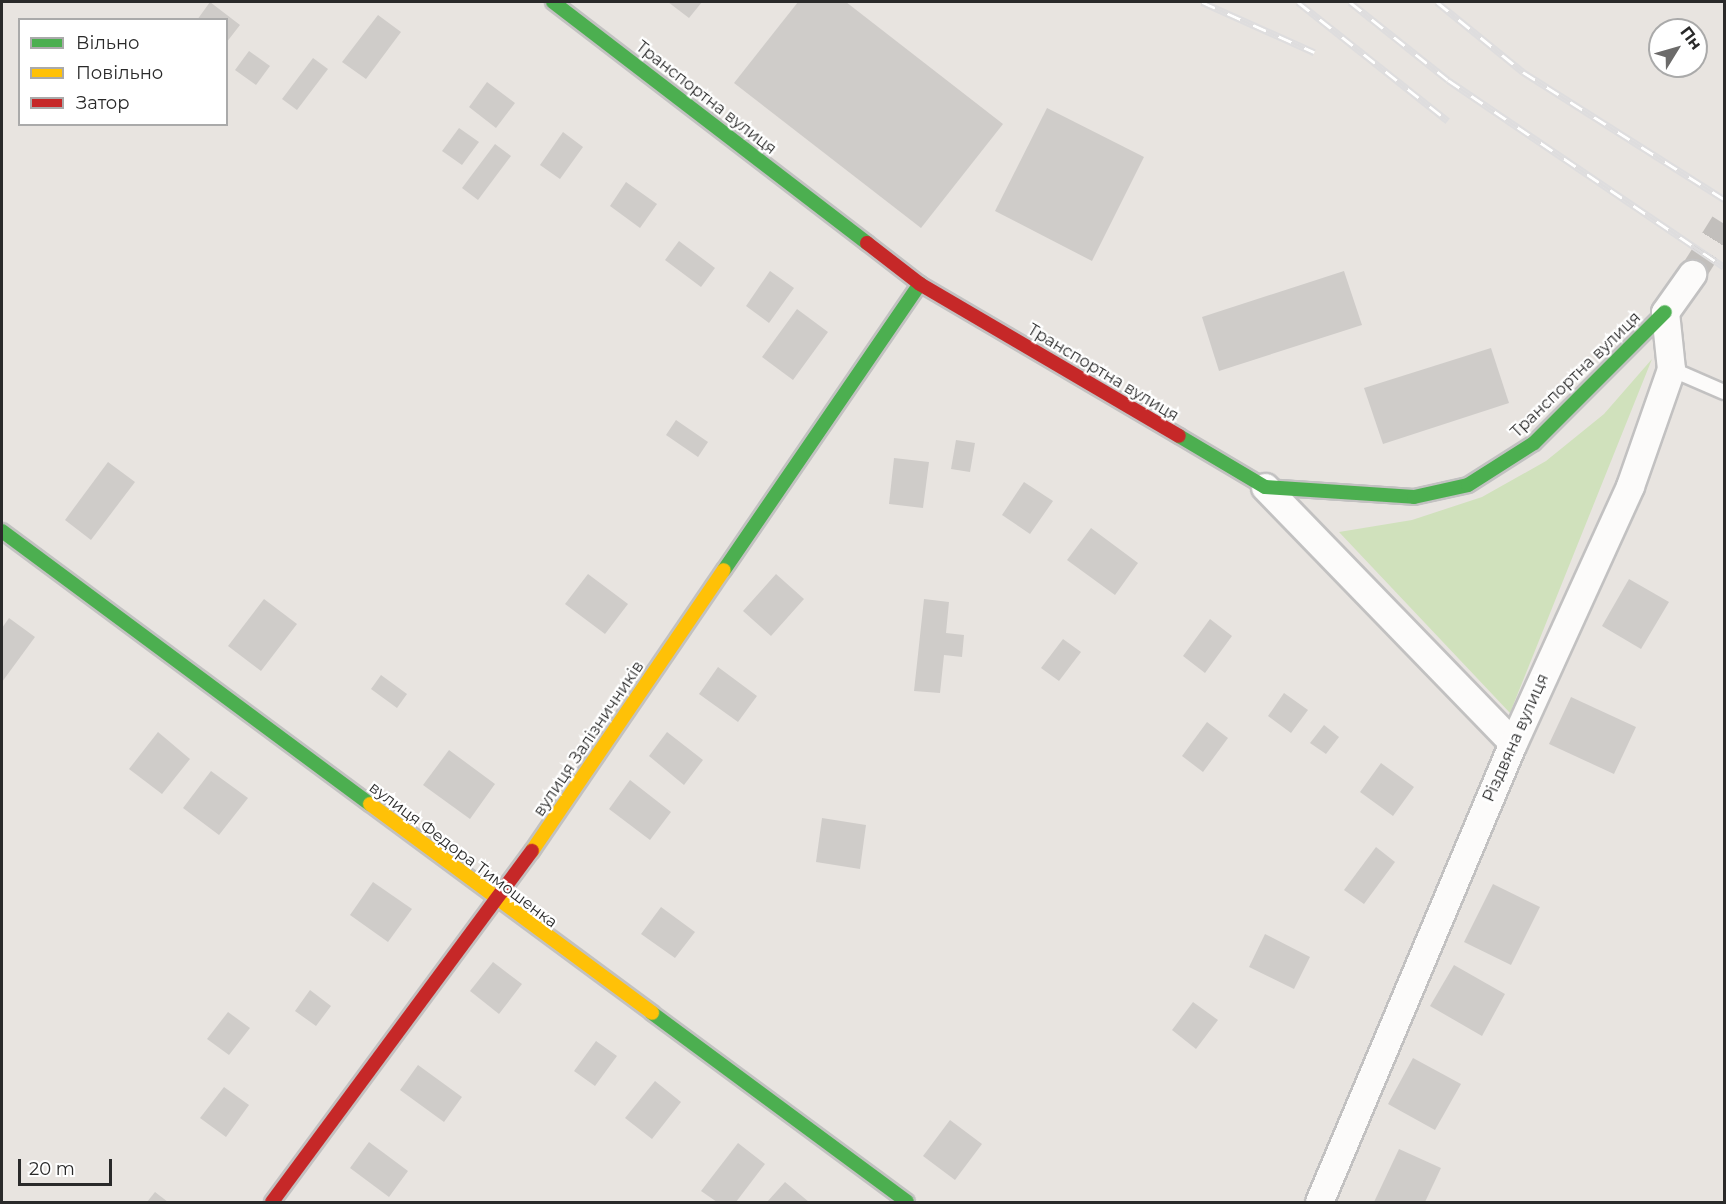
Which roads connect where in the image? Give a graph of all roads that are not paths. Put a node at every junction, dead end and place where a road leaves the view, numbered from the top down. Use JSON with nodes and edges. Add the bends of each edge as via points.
{"nodes":[{"id":1,"x":553,"y":2,"type":"edge"},
{"id":2,"x":1692,"y":274,"type":"tunnel mouth"},
{"id":3,"x":920,"y":284,"type":"junction"},
{"id":4,"x":1665,"y":312,"type":"junction"},
{"id":5,"x":1671,"y":369,"type":"junction"},
{"id":6,"x":1725,"y":392,"type":"edge"},
{"id":7,"x":1265,"y":487,"type":"junction"},
{"id":8,"x":2,"y":531,"type":"edge"},
{"id":9,"x":1513,"y":743,"type":"junction"},
{"id":10,"x":498,"y":901,"type":"junction"},
{"id":11,"x":272,"y":1203,"type":"edge"},
{"id":12,"x":907,"y":1203,"type":"edge"},
{"id":13,"x":1319,"y":1203,"type":"edge"}],
"edges":[{"from":1,"to":3,"type":"street","name":"Транспортна вулиця"},
{"from":2,"to":4,"type":"street"},
{"from":3,"to":7,"type":"street","name":"Транспортна вулиця"},
{"from":3,"to":10,"type":"street","name":"вулиця Залізничників"},
{"from":4,"to":5,"type":"street","name":"Різдвяна вулиця"},
{"from":4,"to":7,"type":"street","name":"Транспортна вулиця","via":[[1534,442],[1468,485],[1414,497]]},
{"from":5,"to":6,"type":"lane"},
{"from":5,"to":9,"type":"street","name":"Різдвяна вулиця","via":[[1630,486]]},
{"from":7,"to":9,"type":"street"},
{"from":8,"to":10,"type":"street","name":"вулиця Федора Тимошенка"},
{"from":9,"to":13,"type":"street","name":"Різдвяна вулиця"},
{"from":10,"to":11,"type":"street","name":"вулиця Залізничників"},
{"from":10,"to":12,"type":"street","name":"вулиця Федора Тимошенка"}]}
